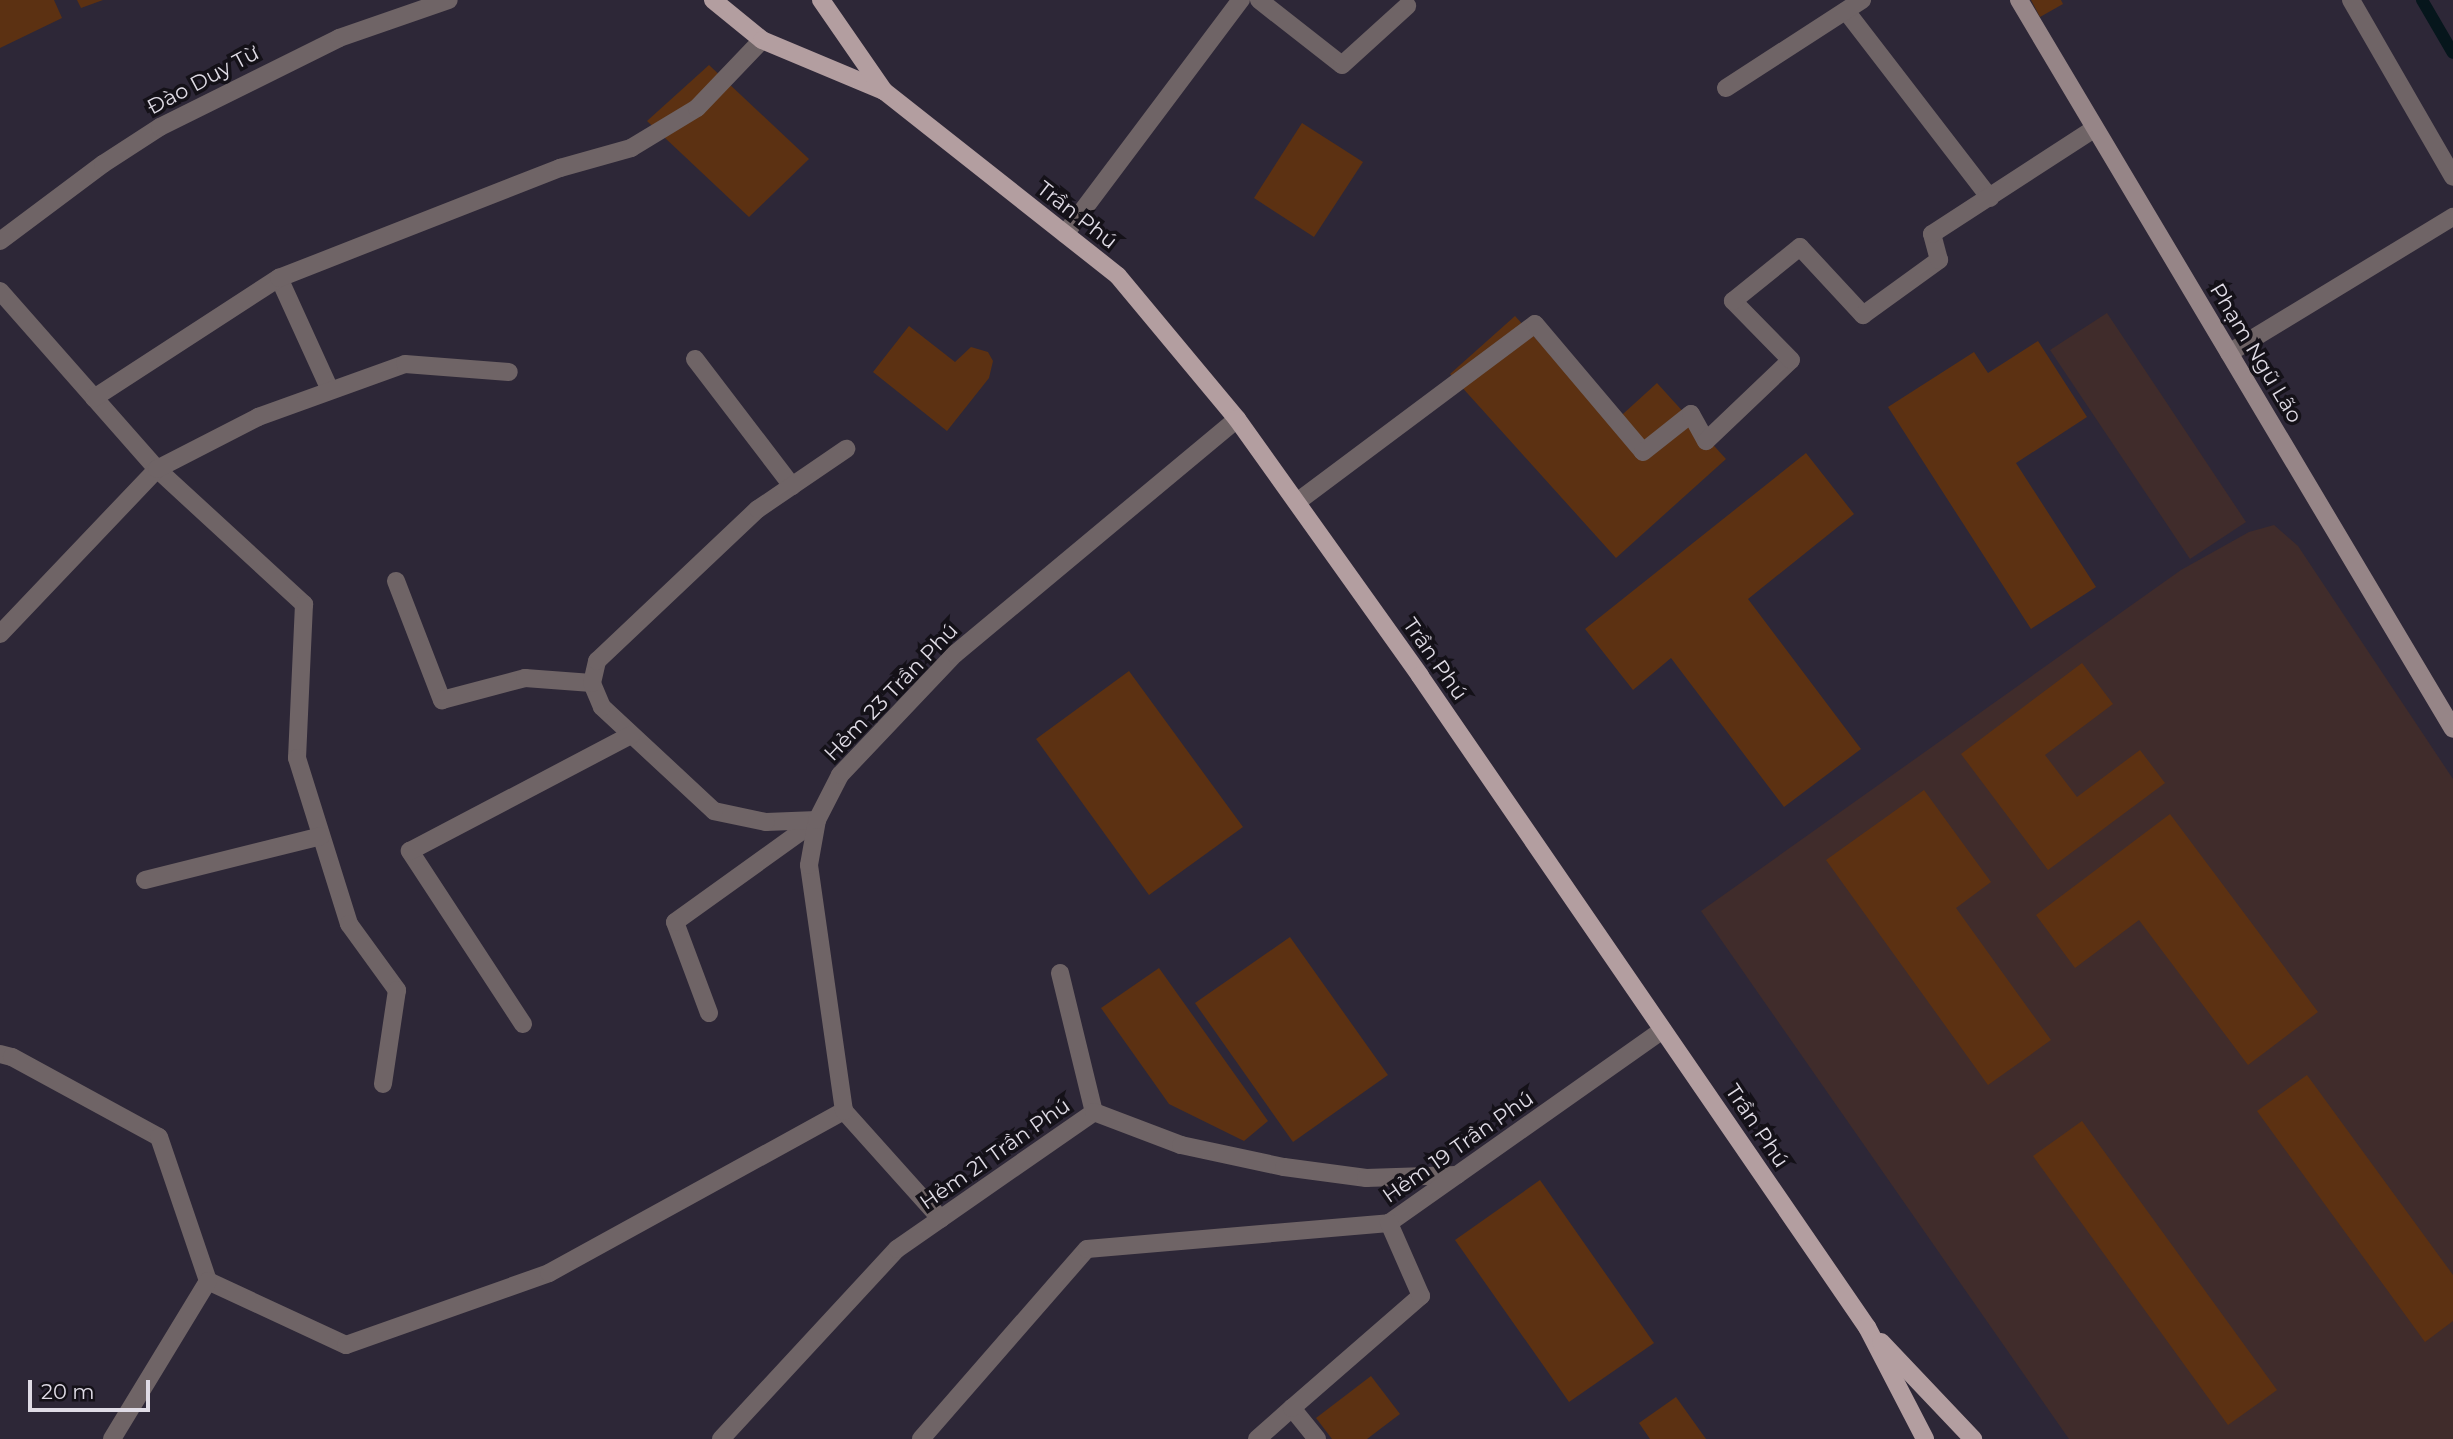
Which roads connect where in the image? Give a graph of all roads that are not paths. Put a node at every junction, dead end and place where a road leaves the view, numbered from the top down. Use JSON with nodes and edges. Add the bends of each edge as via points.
{"nodes":[{"id":1,"x":449,"y":0,"type":"edge"},
{"id":2,"x":713,"y":0,"type":"edge"},
{"id":3,"x":821,"y":0,"type":"edge"},
{"id":4,"x":1241,"y":0,"type":"edge"},
{"id":5,"x":1259,"y":0,"type":"edge"},
{"id":6,"x":1862,"y":0,"type":"edge"},
{"id":7,"x":2019,"y":0,"type":"edge"},
{"id":8,"x":2351,"y":0,"type":"edge"},
{"id":9,"x":1407,"y":6,"type":"dead end"},
{"id":10,"x":1846,"y":11,"type":"junction"},
{"id":11,"x":762,"y":40,"type":"junction"},
{"id":12,"x":1726,"y":88,"type":"dead end"},
{"id":13,"x":884,"y":91,"type":"junction"},
{"id":14,"x":2095,"y":128,"type":"junction"},
{"id":15,"x":2453,"y":177,"type":"edge"},
{"id":16,"x":1990,"y":198,"type":"junction"},
{"id":17,"x":2453,"y":217,"type":"edge"},
{"id":18,"x":1065,"y":234,"type":"junction"},
{"id":19,"x":0,"y":241,"type":"edge"},
{"id":20,"x":279,"y":278,"type":"junction"},
{"id":21,"x":0,"y":291,"type":"edge"},
{"id":22,"x":2229,"y":353,"type":"junction"},
{"id":23,"x":695,"y":359,"type":"dead end"},
{"id":24,"x":509,"y":372,"type":"dead end"},
{"id":25,"x":330,"y":390,"type":"junction"},
{"id":26,"x":94,"y":398,"type":"junction"},
{"id":27,"x":1237,"y":419,"type":"junction"},
{"id":28,"x":846,"y":449,"type":"dead end"},
{"id":29,"x":157,"y":469,"type":"junction"},
{"id":30,"x":792,"y":486,"type":"junction"},
{"id":31,"x":1297,"y":502,"type":"junction"},
{"id":32,"x":396,"y":581,"type":"dead end"},
{"id":33,"x":0,"y":634,"type":"edge"},
{"id":34,"x":592,"y":683,"type":"junction"},
{"id":35,"x":2453,"y":729,"type":"edge"},
{"id":36,"x":631,"y":735,"type":"junction"},
{"id":37,"x":817,"y":820,"type":"junction"},
{"id":38,"x":321,"y":836,"type":"junction"},
{"id":39,"x":145,"y":880,"type":"dead end"},
{"id":40,"x":1060,"y":973,"type":"dead end"},
{"id":41,"x":709,"y":1013,"type":"dead end"},
{"id":42,"x":523,"y":1024,"type":"dead end"},
{"id":43,"x":1663,"y":1030,"type":"junction"},
{"id":44,"x":0,"y":1054,"type":"edge"},
{"id":45,"x":383,"y":1084,"type":"dead end"},
{"id":46,"x":844,"y":1111,"type":"junction"},
{"id":47,"x":1094,"y":1112,"type":"junction"},
{"id":48,"x":1457,"y":1175,"type":"junction"},
{"id":49,"x":941,"y":1219,"type":"junction"},
{"id":50,"x":1389,"y":1223,"type":"junction"},
{"id":51,"x":208,"y":1281,"type":"junction"},
{"id":52,"x":1867,"y":1327,"type":"junction"},
{"id":53,"x":1292,"y":1408,"type":"junction"},
{"id":54,"x":112,"y":1439,"type":"edge"},
{"id":55,"x":722,"y":1439,"type":"edge"},
{"id":56,"x":920,"y":1439,"type":"edge"},
{"id":57,"x":1257,"y":1439,"type":"edge"},
{"id":58,"x":1317,"y":1439,"type":"edge"},
{"id":59,"x":1925,"y":1439,"type":"edge"},
{"id":60,"x":1973,"y":1439,"type":"edge"}],
"edges":[{"from":1,"to":19,"type":"street","name":"Đào Duy Từ","via":[[339,38],[160,127],[103,163]]},
{"from":2,"to":11,"type":"main road","name":"Trần Phú"},
{"from":3,"to":13,"type":"main road","name":"Trần Phú"},
{"from":4,"to":18,"type":"street"},
{"from":5,"to":9,"type":"street","via":[[1342,65]]},
{"from":6,"to":10,"type":"street"},
{"from":7,"to":14,"type":"street","name":"Phạm Ngũ Lão"},
{"from":8,"to":15,"type":"street"},
{"from":10,"to":12,"type":"street"},
{"from":10,"to":16,"type":"street"},
{"from":11,"to":13,"type":"main road","name":"Trần Phú"},
{"from":11,"to":20,"type":"street","via":[[697,108],[631,148],[560,168]]},
{"from":13,"to":18,"type":"main road","name":"Trần Phú"},
{"from":14,"to":16,"type":"street"},
{"from":14,"to":22,"type":"street","name":"Phạm Ngũ Lão"},
{"from":16,"to":31,"type":"street","via":[[1932,234],[1939,260],[1863,315],[1800,247],[1732,301],[1791,360],[1706,441],[1691,414],[1643,453],[1535,324]]},
{"from":17,"to":22,"type":"street"},
{"from":18,"to":27,"type":"main road","name":"Trần Phú","via":[[1118,276]]},
{"from":20,"to":25,"type":"street"},
{"from":20,"to":26,"type":"street"},
{"from":21,"to":26,"type":"street"},
{"from":22,"to":35,"type":"street","name":"Phạm Ngũ Lão"},
{"from":23,"to":30,"type":"street"},
{"from":24,"to":25,"type":"street","via":[[405,364]]},
{"from":25,"to":29,"type":"street","via":[[258,416]]},
{"from":26,"to":29,"type":"street"},
{"from":27,"to":31,"type":"main road","name":"Trần Phú"},
{"from":27,"to":37,"type":"street","name":"Hẻm 23 Trần Phú","via":[[954,654],[840,775]]},
{"from":28,"to":30,"type":"street"},
{"from":29,"to":33,"type":"street"},
{"from":29,"to":38,"type":"street","via":[[304,604],[297,758]]},
{"from":30,"to":34,"type":"street","via":[[758,509],[597,661]]},
{"from":31,"to":43,"type":"main road","name":"Trần Phú"},
{"from":32,"to":34,"type":"street","via":[[442,700],[525,678]]},
{"from":34,"to":36,"type":"street","via":[[602,707]]},
{"from":36,"to":37,"type":"street","via":[[714,811],[766,822]]},
{"from":36,"to":42,"type":"street","via":[[410,851]]},
{"from":37,"to":41,"type":"street","via":[[675,922]]},
{"from":37,"to":46,"type":"street","name":"Hẻm 23 Trần Phú","via":[[809,864]]},
{"from":38,"to":39,"type":"street"},
{"from":38,"to":45,"type":"street","via":[[349,923],[397,990]]},
{"from":40,"to":47,"type":"street"},
{"from":43,"to":48,"type":"street","name":"Hẻm 19 Trần Phú"},
{"from":43,"to":52,"type":"main road","name":"Trần Phú"},
{"from":44,"to":51,"type":"street","via":[[159,1137]]},
{"from":46,"to":49,"type":"street"},
{"from":46,"to":51,"type":"street","via":[[550,1273],[346,1345]]},
{"from":47,"to":48,"type":"street","name":"Hẻm 21 Trần Phú","via":[[1181,1145],[1284,1167],[1366,1178]]},
{"from":47,"to":49,"type":"street","name":"Hẻm 21 Trần Phú"},
{"from":48,"to":50,"type":"street","name":"Hẻm 19 Trần Phú"},
{"from":49,"to":55,"type":"street","name":"Hẻm 21 Trần Phú","via":[[897,1249]]},
{"from":50,"to":53,"type":"street","via":[[1422,1296]]},
{"from":50,"to":56,"type":"street","name":"Hẻm 19 Trần Phú","via":[[1087,1248]]},
{"from":51,"to":54,"type":"street"},
{"from":52,"to":59,"type":"main road","name":"Trần Phú"},
{"from":52,"to":60,"type":"main road","name":"Trần Phú"},
{"from":53,"to":57,"type":"street"},
{"from":53,"to":58,"type":"street"}]}
